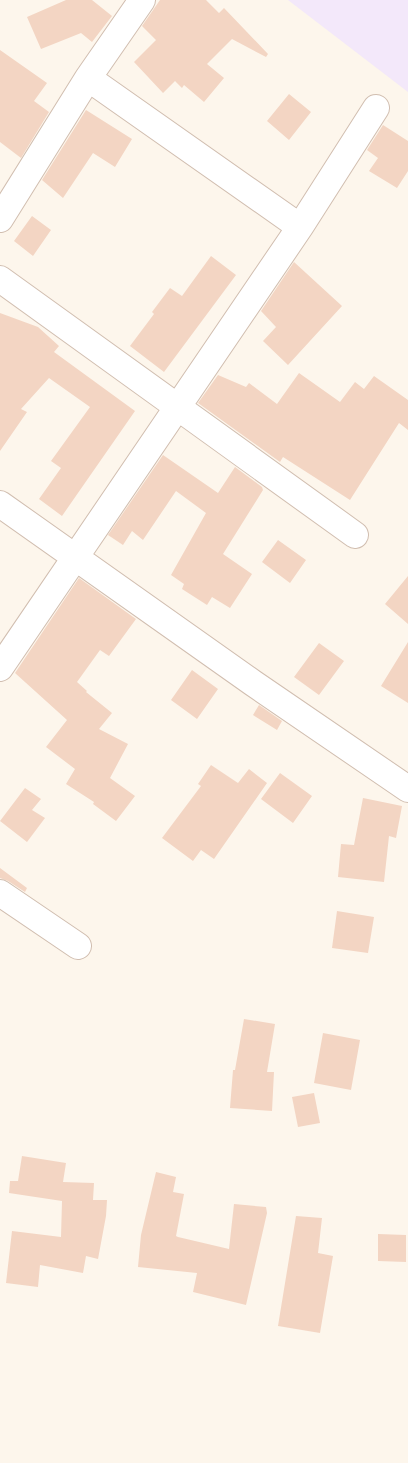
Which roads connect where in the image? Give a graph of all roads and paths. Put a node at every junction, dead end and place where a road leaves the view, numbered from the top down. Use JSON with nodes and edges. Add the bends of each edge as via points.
{"nodes":[{"id":1,"x":142,"y":0,"type":"edge"},
{"id":2,"x":88,"y":78,"type":"junction"},
{"id":3,"x":376,"y":108,"type":"dead end"},
{"id":4,"x":0,"y":219,"type":"edge"},
{"id":5,"x":300,"y":227,"type":"junction"},
{"id":6,"x":0,"y":279,"type":"edge"},
{"id":7,"x":178,"y":406,"type":"junction"},
{"id":8,"x":0,"y":504,"type":"edge"},
{"id":9,"x":354,"y":534,"type":"dead end"},
{"id":10,"x":76,"y":557,"type":"junction"},
{"id":11,"x":0,"y":668,"type":"edge"},
{"id":12,"x":408,"y":789,"type":"edge"},
{"id":13,"x":0,"y":894,"type":"edge"},
{"id":14,"x":78,"y":946,"type":"dead end"}],
"edges":[{"from":1,"to":2,"type":"street"},
{"from":2,"to":4,"type":"street"},
{"from":2,"to":5,"type":"street"},
{"from":3,"to":5,"type":"street"},
{"from":5,"to":7,"type":"street"},
{"from":6,"to":7,"type":"street"},
{"from":7,"to":9,"type":"street"},
{"from":7,"to":10,"type":"street"},
{"from":8,"to":10,"type":"street"},
{"from":10,"to":11,"type":"street"},
{"from":10,"to":12,"type":"street"},
{"from":13,"to":14,"type":"street"}]}
